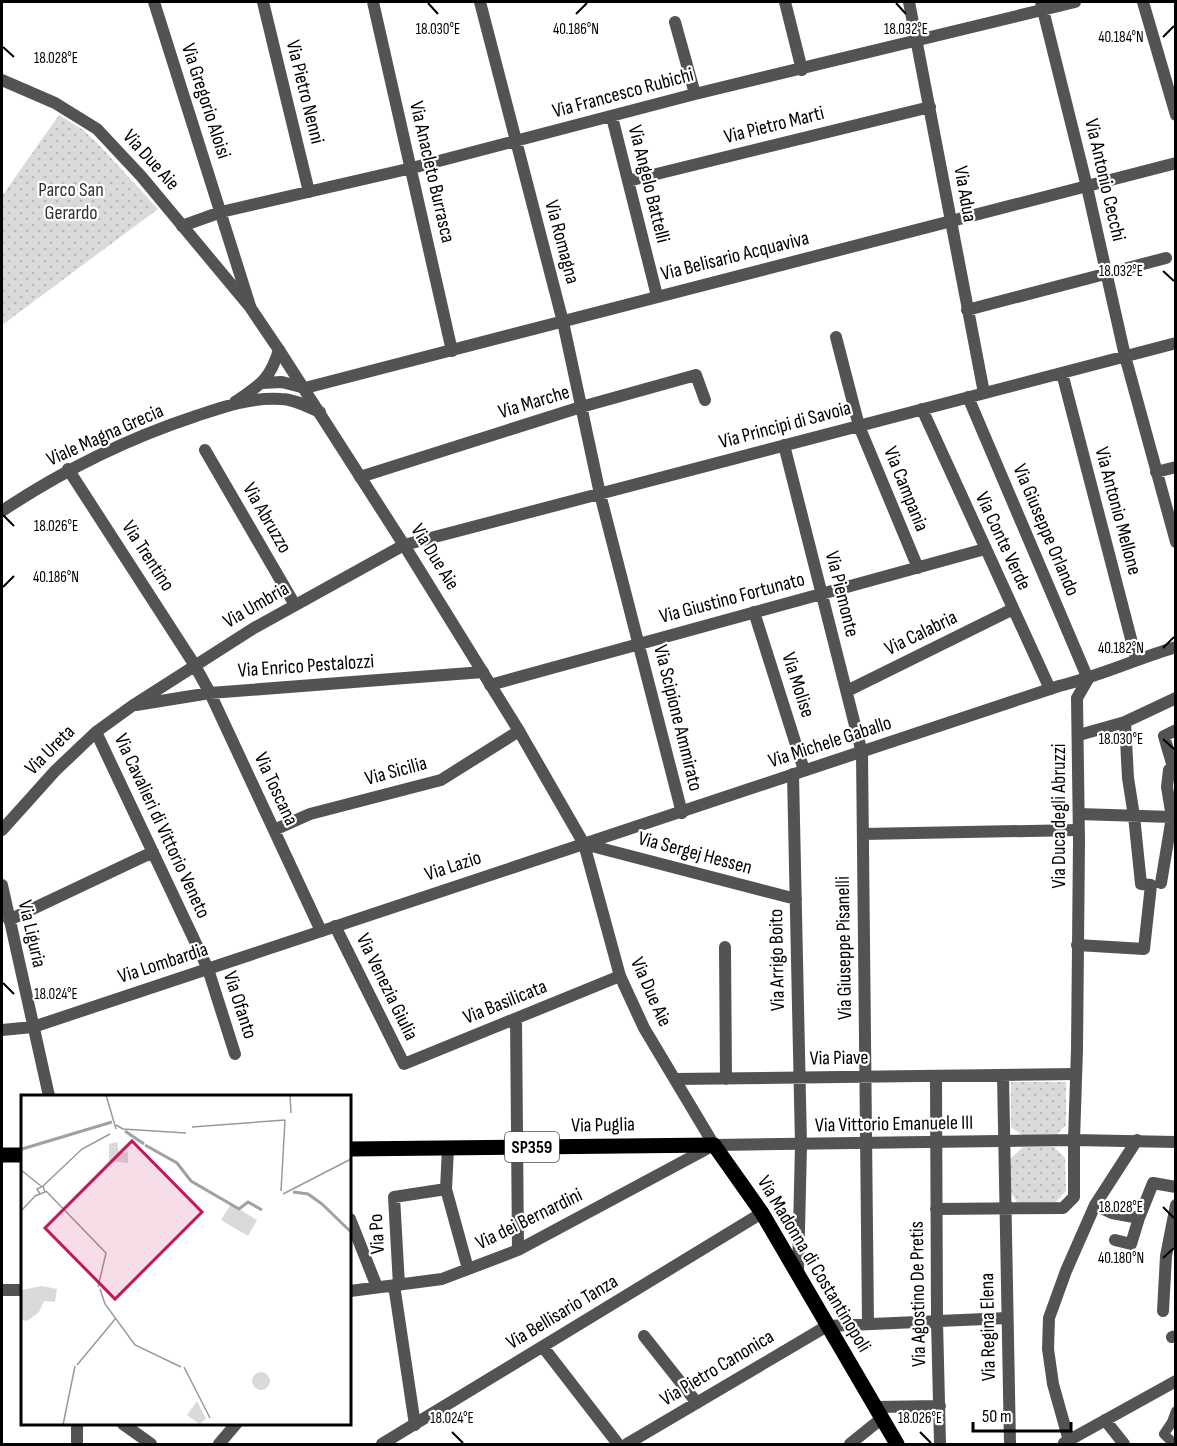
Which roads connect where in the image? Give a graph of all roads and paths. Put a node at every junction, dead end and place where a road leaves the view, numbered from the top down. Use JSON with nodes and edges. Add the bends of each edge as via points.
{"nodes":[{"id":1,"x":154,"y":2,"type":"edge"},
{"id":2,"x":263,"y":2,"type":"edge"},
{"id":3,"x":373,"y":2,"type":"edge"},
{"id":4,"x":480,"y":2,"type":"edge"},
{"id":5,"x":785,"y":2,"type":"edge"},
{"id":6,"x":909,"y":2,"type":"edge"},
{"id":7,"x":1075,"y":2,"type":"edge"},
{"id":8,"x":1143,"y":2,"type":"edge"},
{"id":9,"x":1042,"y":6,"type":"edge"},
{"id":10,"x":675,"y":22,"type":"dead end"},
{"id":11,"x":916,"y":41,"type":"junction"},
{"id":12,"x":801,"y":70,"type":"junction"},
{"id":13,"x":2,"y":80,"type":"edge"},
{"id":14,"x":695,"y":94,"type":"junction"},
{"id":15,"x":930,"y":107,"type":"junction"},
{"id":16,"x":1176,"y":115,"type":"edge"},
{"id":17,"x":612,"y":117,"type":"junction"},
{"id":18,"x":516,"y":141,"type":"junction"},
{"id":19,"x":1176,"y":163,"type":"edge"},
{"id":20,"x":412,"y":168,"type":"junction"},
{"id":21,"x":628,"y":181,"type":"junction"},
{"id":22,"x":1088,"y":187,"type":"junction"},
{"id":23,"x":309,"y":192,"type":"junction"},
{"id":24,"x":221,"y":212,"type":"junction"},
{"id":25,"x":950,"y":222,"type":"junction"},
{"id":26,"x":182,"y":226,"type":"junction"},
{"id":27,"x":1166,"y":258,"type":"dead end"},
{"id":28,"x":1107,"y":275,"type":"junction"},
{"id":29,"x":657,"y":296,"type":"junction"},
{"id":30,"x":250,"y":307,"type":"junction"},
{"id":31,"x":967,"y":310,"type":"junction"},
{"id":32,"x":563,"y":321,"type":"junction"},
{"id":33,"x":836,"y":338,"type":"dead end"},
{"id":34,"x":1176,"y":343,"type":"edge"},
{"id":35,"x":279,"y":350,"type":"junction"},
{"id":36,"x":452,"y":351,"type":"junction"},
{"id":37,"x":1125,"y":356,"type":"junction"},
{"id":38,"x":1062,"y":373,"type":"junction"},
{"id":39,"x":262,"y":384,"type":"junction"},
{"id":40,"x":305,"y":388,"type":"junction"},
{"id":41,"x":984,"y":393,"type":"junction"},
{"id":42,"x":968,"y":397,"type":"junction"},
{"id":43,"x":284,"y":399,"type":"junction"},
{"id":44,"x":705,"y":400,"type":"dead end"},
{"id":45,"x":230,"y":405,"type":"junction"},
{"id":46,"x":581,"y":407,"type":"junction"},
{"id":47,"x":922,"y":409,"type":"junction"},
{"id":48,"x":320,"y":412,"type":"junction"},
{"id":49,"x":859,"y":426,"type":"junction"},
{"id":50,"x":784,"y":445,"type":"junction"},
{"id":51,"x":205,"y":450,"type":"dead end"},
{"id":52,"x":1176,"y":467,"type":"edge"},
{"id":53,"x":68,"y":469,"type":"junction"},
{"id":54,"x":1156,"y":472,"type":"junction"},
{"id":55,"x":360,"y":477,"type":"junction"},
{"id":56,"x":600,"y":494,"type":"junction"},
{"id":57,"x":2,"y":511,"type":"edge"},
{"id":58,"x":1176,"y":542,"type":"edge"},
{"id":59,"x":404,"y":545,"type":"junction"},
{"id":60,"x":985,"y":549,"type":"junction"},
{"id":61,"x":918,"y":568,"type":"junction"},
{"id":62,"x":822,"y":594,"type":"junction"},
{"id":63,"x":295,"y":605,"type":"junction"},
{"id":64,"x":1013,"y":609,"type":"junction"},
{"id":65,"x":754,"y":612,"type":"junction"},
{"id":66,"x":639,"y":644,"type":"junction"},
{"id":67,"x":1176,"y":646,"type":"edge"},
{"id":68,"x":1137,"y":658,"type":"junction"},
{"id":69,"x":194,"y":664,"type":"junction"},
{"id":70,"x":483,"y":672,"type":"junction"},
{"id":71,"x":1088,"y":679,"type":"junction"},
{"id":72,"x":490,"y":685,"type":"junction"},
{"id":73,"x":1050,"y":689,"type":"junction"},
{"id":74,"x":847,"y":691,"type":"junction"},
{"id":75,"x":210,"y":693,"type":"junction"},
{"id":76,"x":1176,"y":698,"type":"edge"},
{"id":77,"x":132,"y":706,"type":"junction"},
{"id":78,"x":1125,"y":722,"type":"junction"},
{"id":79,"x":1176,"y":730,"type":"edge"},
{"id":80,"x":519,"y":731,"type":"junction"},
{"id":81,"x":96,"y":732,"type":"junction"},
{"id":82,"x":1079,"y":735,"type":"junction"},
{"id":83,"x":862,"y":753,"type":"junction"},
{"id":84,"x":1174,"y":766,"type":"edge"},
{"id":85,"x":799,"y":772,"type":"junction"},
{"id":86,"x":682,"y":813,"type":"junction"},
{"id":87,"x":1078,"y":814,"type":"junction"},
{"id":88,"x":1134,"y":816,"type":"junction"},
{"id":89,"x":1173,"y":822,"type":"edge"},
{"id":90,"x":2,"y":830,"type":"edge"},
{"id":91,"x":274,"y":830,"type":"junction"},
{"id":92,"x":1078,"y":830,"type":"junction"},
{"id":93,"x":863,"y":834,"type":"junction"},
{"id":94,"x":584,"y":844,"type":"junction"},
{"id":95,"x":153,"y":852,"type":"junction"},
{"id":96,"x":1176,"y":883,"type":"edge"},
{"id":97,"x":1156,"y":884,"type":"junction"},
{"id":98,"x":2,"y":885,"type":"edge"},
{"id":99,"x":796,"y":899,"type":"junction"},
{"id":100,"x":9,"y":920,"type":"junction"},
{"id":101,"x":335,"y":926,"type":"junction"},
{"id":102,"x":321,"y":931,"type":"junction"},
{"id":103,"x":1077,"y":945,"type":"junction"},
{"id":104,"x":725,"y":947,"type":"dead end"},
{"id":105,"x":208,"y":969,"type":"junction"},
{"id":106,"x":620,"y":976,"type":"junction"},
{"id":107,"x":516,"y":1019,"type":"junction"},
{"id":108,"x":33,"y":1027,"type":"junction"},
{"id":109,"x":2,"y":1030,"type":"edge"},
{"id":110,"x":235,"y":1054,"type":"dead end"},
{"id":111,"x":404,"y":1064,"type":"joint"},
{"id":112,"x":1076,"y":1074,"type":"junction"},
{"id":113,"x":1003,"y":1075,"type":"junction"},
{"id":114,"x":936,"y":1076,"type":"junction"},
{"id":115,"x":865,"y":1077,"type":"junction"},
{"id":116,"x":800,"y":1078,"type":"junction"},
{"id":117,"x":675,"y":1079,"type":"junction"},
{"id":118,"x":726,"y":1079,"type":"junction"},
{"id":119,"x":49,"y":1095,"type":"edge"},
{"id":120,"x":1074,"y":1140,"type":"junction"},
{"id":121,"x":1137,"y":1140,"type":"junction"},
{"id":122,"x":1003,"y":1141,"type":"junction"},
{"id":123,"x":935,"y":1142,"type":"junction"},
{"id":124,"x":1176,"y":1142,"type":"edge"},
{"id":125,"x":866,"y":1144,"type":"junction"},
{"id":126,"x":714,"y":1145,"type":"junction"},
{"id":127,"x":801,"y":1145,"type":"junction"},
{"id":128,"x":519,"y":1147,"type":"junction"},
{"id":129,"x":448,"y":1148,"type":"junction"},
{"id":130,"x":351,"y":1149,"type":"edge"},
{"id":131,"x":2,"y":1155,"type":"edge"},
{"id":132,"x":21,"y":1155,"type":"edge"},
{"id":133,"x":1176,"y":1187,"type":"edge"},
{"id":134,"x":446,"y":1189,"type":"junction"},
{"id":135,"x":1095,"y":1205,"type":"junction"},
{"id":136,"x":1176,"y":1205,"type":"edge"},
{"id":137,"x":936,"y":1209,"type":"junction"},
{"id":138,"x":1005,"y":1209,"type":"junction"},
{"id":139,"x":762,"y":1213,"type":"junction"},
{"id":140,"x":1139,"y":1218,"type":"junction"},
{"id":141,"x":351,"y":1222,"type":"edge"},
{"id":142,"x":1115,"y":1240,"type":"dead end"},
{"id":143,"x":518,"y":1250,"type":"junction"},
{"id":144,"x":468,"y":1269,"type":"junction"},
{"id":145,"x":798,"y":1273,"type":"junction"},
{"id":146,"x":396,"y":1285,"type":"junction"},
{"id":147,"x":377,"y":1287,"type":"junction"},
{"id":148,"x":2,"y":1290,"type":"edge"},
{"id":149,"x":21,"y":1290,"type":"edge"},
{"id":150,"x":351,"y":1291,"type":"edge"},
{"id":151,"x":1163,"y":1311,"type":"dead end"},
{"id":152,"x":1007,"y":1318,"type":"junction"},
{"id":153,"x":937,"y":1321,"type":"junction"},
{"id":154,"x":868,"y":1324,"type":"junction"},
{"id":155,"x":827,"y":1326,"type":"junction"},
{"id":156,"x":644,"y":1336,"type":"dead end"},
{"id":157,"x":543,"y":1347,"type":"junction"},
{"id":158,"x":1174,"y":1385,"type":"edge"},
{"id":159,"x":697,"y":1403,"type":"junction"},
{"id":160,"x":940,"y":1406,"type":"junction"},
{"id":161,"x":1176,"y":1411,"type":"edge"},
{"id":162,"x":878,"y":1413,"type":"junction"},
{"id":163,"x":1105,"y":1420,"type":"junction"},
{"id":164,"x":77,"y":1425,"type":"edge"},
{"id":165,"x":124,"y":1425,"type":"edge"},
{"id":166,"x":235,"y":1425,"type":"edge"},
{"id":167,"x":415,"y":1425,"type":"junction"},
{"id":168,"x":1065,"y":1443,"type":"edge"},
{"id":169,"x":77,"y":1444,"type":"edge"},
{"id":170,"x":151,"y":1444,"type":"edge"},
{"id":171,"x":219,"y":1444,"type":"edge"},
{"id":172,"x":382,"y":1444,"type":"edge"},
{"id":173,"x":618,"y":1444,"type":"edge"},
{"id":174,"x":627,"y":1444,"type":"edge"},
{"id":175,"x":850,"y":1444,"type":"edge"},
{"id":176,"x":897,"y":1444,"type":"edge"},
{"id":177,"x":940,"y":1444,"type":"edge"},
{"id":178,"x":1010,"y":1444,"type":"edge"},
{"id":179,"x":1124,"y":1444,"type":"edge"},
{"id":180,"x":1174,"y":1444,"type":"edge"}],
"edges":[{"from":1,"to":24,"type":"street","name":"Via Gregorio Aloisi"},
{"from":2,"to":23,"type":"street","name":"Via Pietro Nenni"},
{"from":3,"to":20,"type":"street","name":"Via Anacleto Burrasca"},
{"from":4,"to":18,"type":"street","name":"Via Romagna"},
{"from":5,"to":12,"type":"street"},
{"from":6,"to":11,"type":"street","name":"Via Adua"},
{"from":7,"to":9,"type":"street","name":"Via Francesco Rubichi"},
{"from":8,"to":16,"type":"street"},
{"from":9,"to":11,"type":"street","name":"Via Francesco Rubichi"},
{"from":9,"to":22,"type":"street","name":"Via Antonio Cecchi"},
{"from":10,"to":14,"type":"street"},
{"from":11,"to":12,"type":"street","name":"Via Francesco Rubichi"},
{"from":11,"to":15,"type":"street","name":"Via Adua"},
{"from":12,"to":14,"type":"street","name":"Via Francesco Rubichi"},
{"from":13,"to":26,"type":"street","name":"Via Due Aie","via":[[55,103],[97,129]]},
{"from":14,"to":17,"type":"street","name":"Via Francesco Rubichi"},
{"from":15,"to":21,"type":"street","name":"Via Pietro Marti"},
{"from":15,"to":25,"type":"street","name":"Via Adua"},
{"from":17,"to":18,"type":"street","name":"Via Francesco Rubichi"},
{"from":17,"to":21,"type":"street","name":"Via Angelo Battelli"},
{"from":18,"to":20,"type":"street","name":"Via Francesco Rubichi"},
{"from":18,"to":32,"type":"street","name":"Via Romagna"},
{"from":19,"to":22,"type":"street","name":"Via Belisario Acquaviva"},
{"from":20,"to":23,"type":"street","name":"Via Francesco Rubichi"},
{"from":20,"to":36,"type":"street","name":"Via Anacleto Burrasca"},
{"from":21,"to":29,"type":"street","name":"Via Angelo Battelli"},
{"from":22,"to":25,"type":"street","name":"Via Belisario Acquaviva"},
{"from":22,"to":28,"type":"street","name":"Via Antonio Cecchi"},
{"from":23,"to":24,"type":"street","name":"Via Francesco Rubichi"},
{"from":24,"to":26,"type":"street","name":"Via Francesco Rubichi"},
{"from":24,"to":30,"type":"street","name":"Via Gregorio Aloisi"},
{"from":25,"to":29,"type":"street","name":"Via Belisario Acquaviva"},
{"from":25,"to":31,"type":"street","name":"Via Adua"},
{"from":26,"to":30,"type":"street","name":"Via Due Aie"},
{"from":27,"to":28,"type":"street"},
{"from":28,"to":31,"type":"street"},
{"from":28,"to":37,"type":"street","name":"Via Antonio Cecchi"},
{"from":29,"to":32,"type":"street","name":"Via Belisario Acquaviva"},
{"from":30,"to":35,"type":"street","name":"Via Due Aie"},
{"from":31,"to":41,"type":"street","name":"Via Adua"},
{"from":32,"to":36,"type":"street","name":"Via Belisario Acquaviva"},
{"from":32,"to":46,"type":"street","name":"Via Romagna"},
{"from":33,"to":49,"type":"street","name":"Via Campania"},
{"from":34,"to":37,"type":"street","name":"Via Principi di Savoia"},
{"from":35,"to":39,"type":"street","name":"Viale Magna Grecia","via":[[273,370]]},
{"from":35,"to":40,"type":"street","name":"Via Due Aie"},
{"from":36,"to":40,"type":"street","name":"Via Belisario Acquaviva"},
{"from":37,"to":38,"type":"street","name":"Via Principi di Savoia"},
{"from":37,"to":54,"type":"street","name":"Via Antonio Cecchi"},
{"from":38,"to":41,"type":"street","name":"Via Principi di Savoia"},
{"from":38,"to":68,"type":"street","name":"Via Antonio Mellone"},
{"from":39,"to":40,"type":"street","via":[[282,382]]},
{"from":39,"to":45,"type":"street","name":"Viale Magna Grecia"},
{"from":40,"to":43,"type":"street","name":"Viale Magna Grecia"},
{"from":40,"to":48,"type":"street","name":"Via Due Aie"},
{"from":41,"to":42,"type":"street","name":"Via Principi di Savoia"},
{"from":42,"to":47,"type":"street","name":"Via Principi di Savoia"},
{"from":42,"to":71,"type":"street","name":"Via Giuseppe Orlando"},
{"from":43,"to":45,"type":"street","name":"Viale Magna Grecia"},
{"from":43,"to":48,"type":"street","name":"Viale Magna Grecia"},
{"from":44,"to":46,"type":"street","name":"Via Marche","via":[[696,375]]},
{"from":45,"to":53,"type":"street","name":"Viale Magna Grecia"},
{"from":46,"to":55,"type":"street","name":"Via Marche"},
{"from":46,"to":56,"type":"street","name":"Via Romagna"},
{"from":47,"to":49,"type":"street","name":"Via Principi di Savoia"},
{"from":47,"to":60,"type":"street","name":"Via Conte Verde"},
{"from":48,"to":55,"type":"street","name":"Via Due Aie"},
{"from":49,"to":50,"type":"street","name":"Via Principi di Savoia"},
{"from":49,"to":61,"type":"street","name":"Via Campania"},
{"from":50,"to":56,"type":"street","name":"Via Principi di Savoia"},
{"from":50,"to":62,"type":"street","name":"Via Piemonte"},
{"from":51,"to":63,"type":"street","name":"Via Abruzzo"},
{"from":52,"to":54,"type":"street"},
{"from":53,"to":57,"type":"street","name":"Viale Magna Grecia"},
{"from":53,"to":69,"type":"street","name":"Via Trentino"},
{"from":54,"to":58,"type":"street","name":"Via Antonio Cecchi"},
{"from":55,"to":59,"type":"street","name":"Via Due Aie"},
{"from":56,"to":59,"type":"street","name":"Via Principi di Savoia"},
{"from":56,"to":66,"type":"street","name":"Via Scipione Ammirato"},
{"from":59,"to":63,"type":"street","name":"Via Umbria"},
{"from":59,"to":70,"type":"street","name":"Via Due Aie"},
{"from":60,"to":61,"type":"street","name":"Via Giustino Fortunato"},
{"from":60,"to":64,"type":"street","name":"Via Conte Verde"},
{"from":61,"to":62,"type":"street","name":"Via Giustino Fortunato"},
{"from":62,"to":65,"type":"street","name":"Via Giustino Fortunato"},
{"from":62,"to":74,"type":"street","name":"Via Piemonte"},
{"from":63,"to":69,"type":"street","name":"Via Umbria"},
{"from":64,"to":73,"type":"street","name":"Via Conte Verde"},
{"from":64,"to":74,"type":"street","name":"Via Calabria"},
{"from":65,"to":66,"type":"street","name":"Via Giustino Fortunato"},
{"from":65,"to":85,"type":"street","name":"Via Molise"},
{"from":66,"to":72,"type":"street","name":"Via Giustino Fortunato"},
{"from":66,"to":86,"type":"street","name":"Via Scipione Ammirato"},
{"from":67,"to":68,"type":"street"},
{"from":68,"to":71,"type":"street"},
{"from":69,"to":75,"type":"street","name":"Via Toscana"},
{"from":69,"to":77,"type":"street","name":"Via Umbria"},
{"from":70,"to":72,"type":"street","name":"Via Due Aie"},
{"from":70,"to":75,"type":"street","name":"Via Enrico Pestalozzi"},
{"from":71,"to":73,"type":"street","name":"Via Michele Gaballo"},
{"from":71,"to":82,"type":"street","name":"Via Duca degli Abruzzi","via":[[1077,698]]},
{"from":72,"to":80,"type":"street","name":"Via Due Aie"},
{"from":73,"to":83,"type":"street","name":"Via Michele Gaballo"},
{"from":74,"to":83,"type":"street","name":"Via Piemonte"},
{"from":75,"to":77,"type":"street","name":"Via Enrico Pestalozzi"},
{"from":75,"to":91,"type":"street","name":"Via Toscana"},
{"from":76,"to":78,"type":"street"},
{"from":77,"to":81,"type":"street","name":"Via Ureta"},
{"from":78,"to":82,"type":"street"},
{"from":78,"to":88,"type":"street"},
{"from":79,"to":84,"type":"street","via":[[1164,735]]},
{"from":80,"to":91,"type":"street","name":"Via Sicilia","via":[[441,780],[310,814]]},
{"from":80,"to":94,"type":"street","name":"Via Due Aie"},
{"from":81,"to":90,"type":"street","name":"Via Ureta"},
{"from":81,"to":95,"type":"street","name":"Via Cavalieri di Vittorio Veneto"},
{"from":82,"to":87,"type":"street","name":"Via Duca degli Abruzzi"},
{"from":83,"to":85,"type":"street","name":"Via Michele Gaballo"},
{"from":83,"to":93,"type":"street","name":"Via Giuseppe Pisanelli"},
{"from":84,"to":89,"type":"street","via":[[1169,770],[1167,788]]},
{"from":85,"to":86,"type":"street","name":"Via Michele Gaballo"},
{"from":85,"to":99,"type":"street","name":"Via Arrigo Boito"},
{"from":86,"to":94,"type":"street","name":"Via Michele Gaballo"},
{"from":87,"to":88,"type":"street"},
{"from":87,"to":92,"type":"street","name":"Via Duca degli Abruzzi"},
{"from":88,"to":89,"type":"street"},
{"from":88,"to":97,"type":"street","via":[[1141,884]]},
{"from":89,"to":97,"type":"street"},
{"from":91,"to":102,"type":"street","name":"Via Toscana"},
{"from":92,"to":93,"type":"street"},
{"from":92,"to":103,"type":"street","name":"Via Duca degli Abruzzi"},
{"from":93,"to":115,"type":"street","name":"Via Giuseppe Pisanelli"},
{"from":94,"to":99,"type":"street","name":"Via Sergej Hessen"},
{"from":94,"to":101,"type":"street","name":"Via Lazio"},
{"from":94,"to":106,"type":"street","name":"Via Due Aie"},
{"from":95,"to":100,"type":"street"},
{"from":95,"to":105,"type":"street","name":"Via Cavalieri di Vittorio Veneto"},
{"from":96,"to":97,"type":"street"},
{"from":97,"to":103,"type":"street","via":[[1144,949]]},
{"from":98,"to":100,"type":"street","name":"Via Liguria"},
{"from":99,"to":116,"type":"street","name":"Via Arrigo Boito"},
{"from":100,"to":108,"type":"street","name":"Via Liguria"},
{"from":101,"to":102,"type":"street","name":"Via Lombardia"},
{"from":101,"to":111,"type":"street","name":"Via Venezia Giulia"},
{"from":102,"to":105,"type":"street","name":"Via Lombardia"},
{"from":103,"to":112,"type":"street","name":"Via Duca degli Abruzzi"},
{"from":104,"to":118,"type":"street"},
{"from":105,"to":108,"type":"street","name":"Via Lombardia"},
{"from":105,"to":110,"type":"street","name":"Via Ofanto"},
{"from":106,"to":107,"type":"street","name":"Via Basilicata"},
{"from":106,"to":117,"type":"street","name":"Via Due Aie","via":[[644,1028]]},
{"from":107,"to":111,"type":"street","name":"Via Basilicata"},
{"from":107,"to":128,"type":"street"},
{"from":108,"to":109,"type":"street","name":"Via Lombardia"},
{"from":108,"to":119,"type":"street","name":"Via Liguria"},
{"from":112,"to":113,"type":"street","name":"Via Piave"},
{"from":112,"to":120,"type":"street","name":"Via Duca degli Abruzzi"},
{"from":113,"to":114,"type":"street","name":"Via Piave"},
{"from":113,"to":122,"type":"street","name":"Via Regina Elena"},
{"from":114,"to":115,"type":"street","name":"Via Piave"},
{"from":114,"to":123,"type":"street","name":"Via Agostino De Pretis"},
{"from":115,"to":116,"type":"street","name":"Via Piave"},
{"from":115,"to":125,"type":"street","name":"Via Giuseppe Pisanelli"},
{"from":116,"to":118,"type":"street","name":"Via Piave"},
{"from":116,"to":127,"type":"street","name":"Via Arrigo Boito"},
{"from":117,"to":118,"type":"street","name":"Via Piave"},
{"from":117,"to":126,"type":"street","name":"Via Due Aie"},
{"from":120,"to":121,"type":"street","name":"Via Vittorio Emanuele III"},
{"from":120,"to":122,"type":"street","name":"Via Vittorio Emanuele III"},
{"from":120,"to":138,"type":"street","name":"Via Duca degli Abruzzi","via":[[1074,1197],[1063,1208]]},
{"from":121,"to":124,"type":"street","name":"Via Vittorio Emanuele III"},
{"from":121,"to":135,"type":"street"},
{"from":122,"to":123,"type":"street","name":"Via Vittorio Emanuele III"},
{"from":122,"to":138,"type":"street","name":"Via Regina Elena"},
{"from":123,"to":125,"type":"street","name":"Via Vittorio Emanuele III"},
{"from":123,"to":137,"type":"street","name":"Via Agostino De Pretis"},
{"from":125,"to":127,"type":"street","name":"Via Vittorio Emanuele III"},
{"from":125,"to":154,"type":"street","name":"Via Giuseppe Pisanelli"},
{"from":126,"to":127,"type":"street","name":"Via Vittorio Emanuele III"},
{"from":126,"to":128,"type":"main road","name":"Via Puglia","number":"SP359"},
{"from":126,"to":139,"type":"main road","name":"Via Madonna di Costantinopoli"},
{"from":126,"to":143,"type":"street","name":"Via dei Bernardini"},
{"from":127,"to":145,"type":"street","name":"Via Arrigo Boito"},
{"from":128,"to":129,"type":"main road","name":"Via Puglia","number":"SP359"},
{"from":128,"to":143,"type":"street"},
{"from":129,"to":130,"type":"main road","name":"Via Puglia","number":"SP359"},
{"from":129,"to":134,"type":"street"},
{"from":131,"to":132,"type":"main road"},
{"from":133,"to":140,"type":"street","via":[[1153,1184]]},
{"from":134,"to":144,"type":"street"},
{"from":134,"to":146,"type":"street","name":"Via Po","via":[[394,1197]]},
{"from":135,"to":140,"type":"street"},
{"from":135,"to":168,"type":"street","via":[[1049,1318],[1048,1349]]},
{"from":136,"to":151,"type":"street","via":[[1166,1256]]},
{"from":137,"to":138,"type":"street","name":"Via Duca degli Abruzzi"},
{"from":137,"to":153,"type":"street","name":"Via Agostino De Pretis"},
{"from":138,"to":152,"type":"street","name":"Via Regina Elena"},
{"from":139,"to":145,"type":"main road","name":"Via Madonna di Costantinopoli"},
{"from":139,"to":157,"type":"street","name":"Via Bellisario Tanza"},
{"from":140,"to":142,"type":"street","via":[[1131,1244]]},
{"from":141,"to":147,"type":"street"},
{"from":143,"to":144,"type":"street","name":"Via dei Bernardini"},
{"from":144,"to":146,"type":"street","name":"Via dei Bernardini","via":[[442,1279]]},
{"from":145,"to":155,"type":"main road","name":"Via Madonna di Costantinopoli"},
{"from":146,"to":147,"type":"street","name":"Via dei Bernardini"},
{"from":146,"to":167,"type":"street"},
{"from":147,"to":150,"type":"street","name":"Via dei Bernardini"},
{"from":148,"to":149,"type":"street"},
{"from":152,"to":153,"type":"street"},
{"from":152,"to":178,"type":"street","name":"Via Regina Elena"},
{"from":153,"to":154,"type":"street"},
{"from":153,"to":160,"type":"street","name":"Via Agostino De Pretis"},
{"from":154,"to":155,"type":"street"},
{"from":155,"to":159,"type":"street","name":"Via Pietro Canonica"},
{"from":155,"to":162,"type":"main road","name":"Via Madonna di Costantinopoli"},
{"from":156,"to":159,"type":"street"},
{"from":157,"to":167,"type":"street","name":"Via Bellisario Tanza"},
{"from":157,"to":173,"type":"street"},
{"from":158,"to":163,"type":"street"},
{"from":159,"to":174,"type":"street","name":"Via Pietro Canonica"},
{"from":160,"to":162,"type":"street"},
{"from":160,"to":177,"type":"street","name":"Via Agostino De Pretis"},
{"from":161,"to":180,"type":"street","via":[[1164,1434]]},
{"from":162,"to":175,"type":"street"},
{"from":162,"to":176,"type":"main road","name":"Via Madonna di Costantinopoli"},
{"from":163,"to":168,"type":"street"},
{"from":163,"to":179,"type":"street"},
{"from":164,"to":169,"type":"street"},
{"from":165,"to":170,"type":"street"},
{"from":166,"to":171,"type":"street"},
{"from":167,"to":172,"type":"street","name":"Via Bellisario Tanza"}]}
